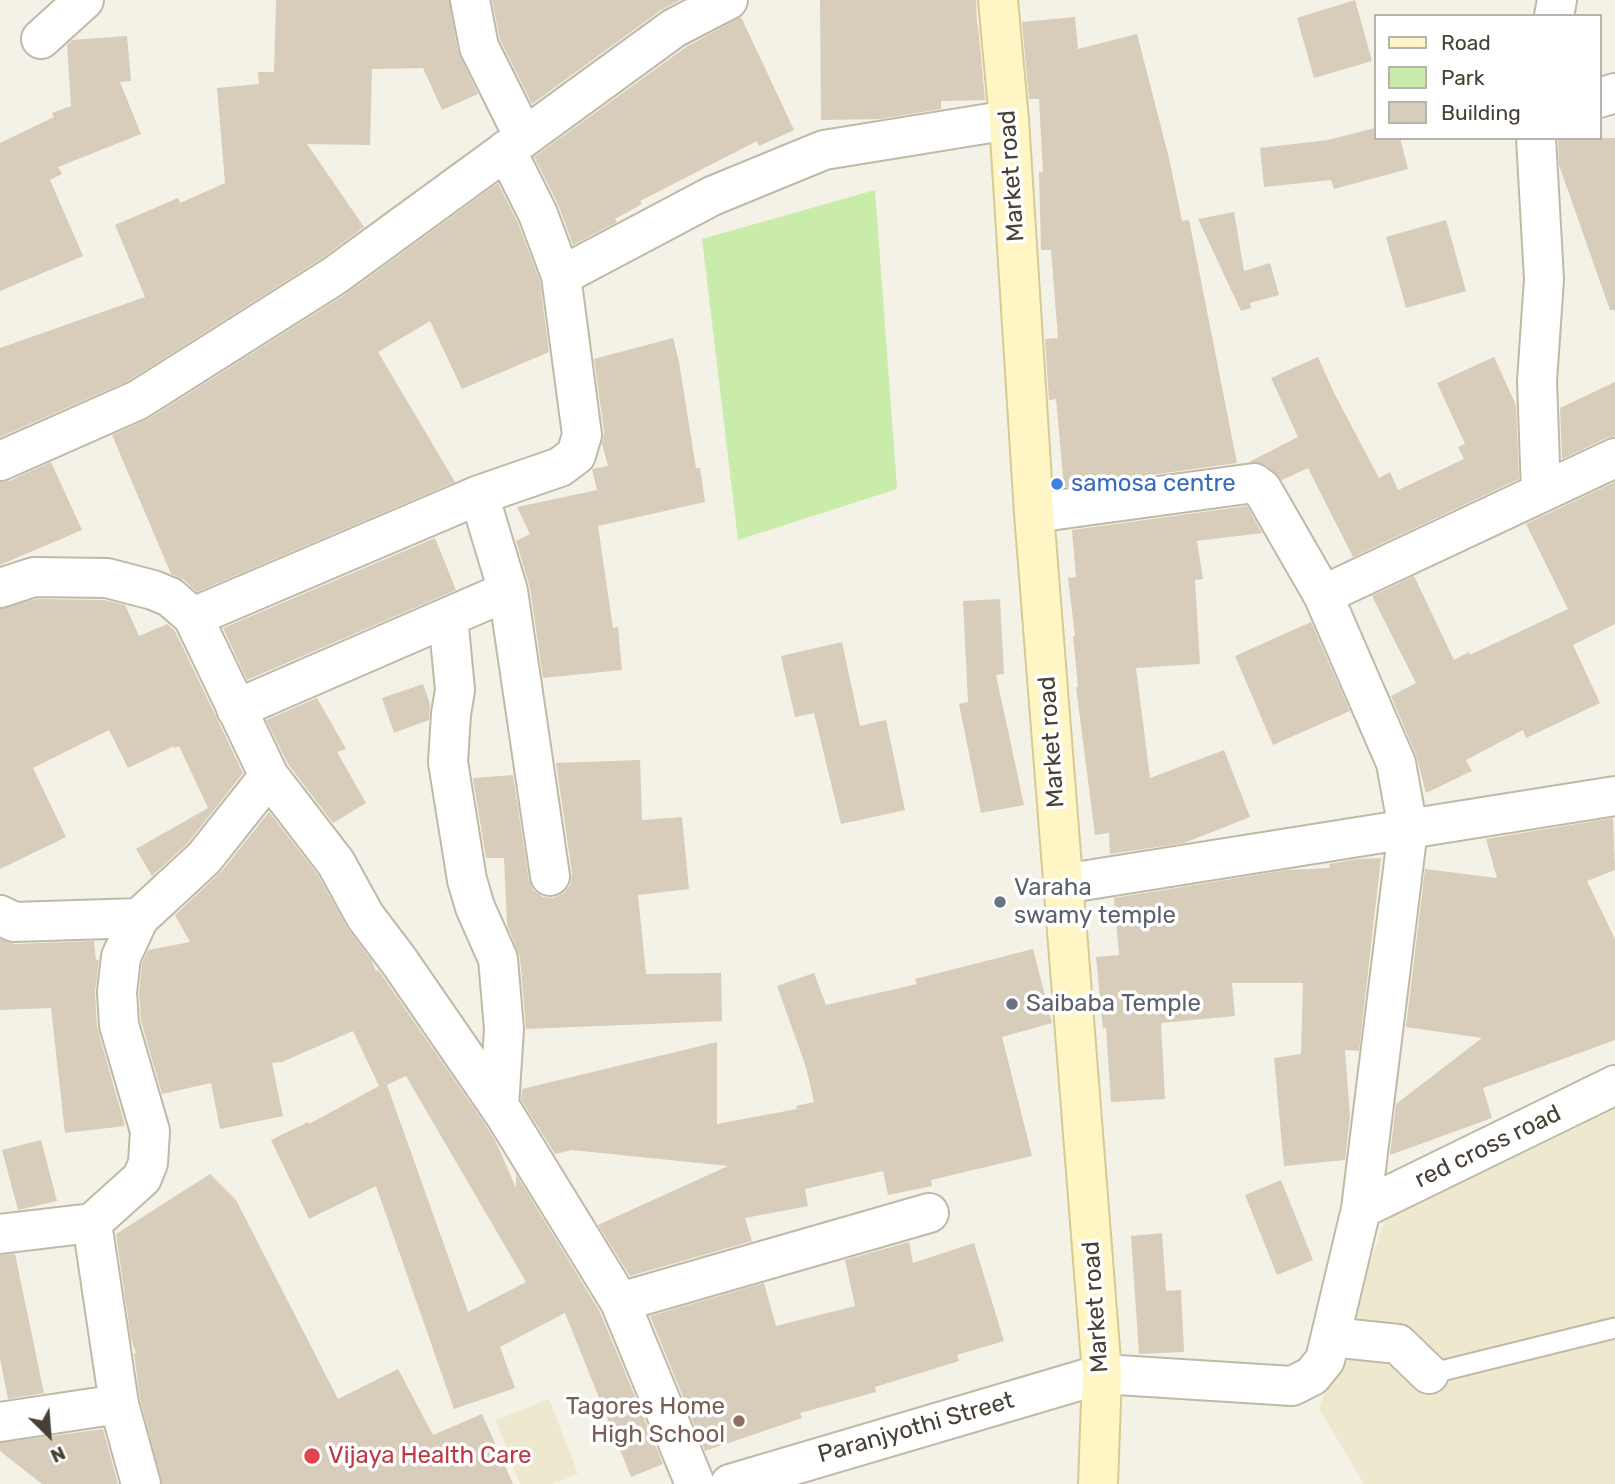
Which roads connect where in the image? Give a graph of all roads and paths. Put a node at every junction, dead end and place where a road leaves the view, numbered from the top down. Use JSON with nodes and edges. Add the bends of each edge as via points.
{"nodes":[{"id":1,"x":84,"y":0,"type":"edge"},
{"id":2,"x":470,"y":0,"type":"edge"},
{"id":3,"x":728,"y":0,"type":"edge"},
{"id":4,"x":998,"y":0,"type":"edge"},
{"id":5,"x":41,"y":39,"type":"dead end"},
{"id":6,"x":1009,"y":120,"type":"junction"},
{"id":7,"x":1536,"y":140,"type":"edge"},
{"id":8,"x":515,"y":143,"type":"junction"},
{"id":9,"x":561,"y":276,"type":"junction"},
{"id":10,"x":1615,"y":458,"type":"edge"},
{"id":11,"x":0,"y":461,"type":"edge"},
{"id":12,"x":1541,"y":493,"type":"junction"},
{"id":13,"x":479,"y":495,"type":"junction"},
{"id":14,"x":1034,"y":513,"type":"junction"},
{"id":15,"x":0,"y":588,"type":"edge"},
{"id":16,"x":508,"y":592,"type":"junction"},
{"id":17,"x":1323,"y":595,"type":"junction"},
{"id":18,"x":448,"y":617,"type":"junction"},
{"id":19,"x":193,"y":618,"type":"junction"},
{"id":20,"x":236,"y":709,"type":"junction"},
{"id":21,"x":269,"y":776,"type":"junction"},
{"id":22,"x":1615,"y":796,"type":"edge"},
{"id":23,"x":1408,"y":829,"type":"junction"},
{"id":24,"x":550,"y":876,"type":"dead end"},
{"id":25,"x":1063,"y":884,"type":"junction"},
{"id":26,"x":0,"y":915,"type":"edge"},
{"id":27,"x":139,"y":918,"type":"junction"},
{"id":28,"x":1615,"y":1085,"type":"edge"},
{"id":29,"x":499,"y":1106,"type":"junction"},
{"id":30,"x":1361,"y":1209,"type":"junction"},
{"id":31,"x":929,"y":1213,"type":"dead end"},
{"id":32,"x":92,"y":1223,"type":"junction"},
{"id":33,"x":0,"y":1234,"type":"edge"},
{"id":34,"x":620,"y":1301,"type":"junction"},
{"id":35,"x":1615,"y":1328,"type":"edge"},
{"id":36,"x":1331,"y":1337,"type":"junction"},
{"id":37,"x":1102,"y":1374,"type":"junction"},
{"id":38,"x":1429,"y":1374,"type":"joint"},
{"id":39,"x":119,"y":1404,"type":"junction"},
{"id":40,"x":0,"y":1422,"type":"edge"},
{"id":41,"x":141,"y":1484,"type":"edge"},
{"id":42,"x":695,"y":1484,"type":"edge"},
{"id":43,"x":730,"y":1484,"type":"edge"},
{"id":44,"x":1098,"y":1484,"type":"edge"}],
"edges":[{"from":1,"to":5,"type":"street"},
{"from":2,"to":8,"type":"street","via":[[479,47]]},
{"from":3,"to":8,"type":"street","via":[[674,29]]},
{"from":4,"to":6,"type":"street","name":"Market road"},
{"from":6,"to":9,"type":"street","via":[[824,149],[712,196]]},
{"from":6,"to":14,"type":"street","name":"Market road"},
{"from":7,"to":12,"type":"street","via":[[1544,279],[1536,404]]},
{"from":8,"to":9,"type":"street"},
{"from":8,"to":11,"type":"street","via":[[334,276],[138,400]]},
{"from":9,"to":13,"type":"street","via":[[582,435],[576,454],[560,467]]},
{"from":10,"to":12,"type":"street"},
{"from":12,"to":17,"type":"street"},
{"from":13,"to":16,"type":"street"},
{"from":13,"to":19,"type":"street"},
{"from":14,"to":17,"type":"street","via":[[1254,483],[1262,489]]},
{"from":14,"to":25,"type":"street","name":"Market road"},
{"from":15,"to":19,"type":"street","via":[[34,577],[107,578],[170,597]]},
{"from":16,"to":18,"type":"street"},
{"from":16,"to":24,"type":"street"},
{"from":17,"to":23,"type":"street","via":[[1396,763]]},
{"from":18,"to":20,"type":"street"},
{"from":18,"to":29,"type":"street","via":[[455,690],[448,762],[467,880],[498,959],[504,1029]]},
{"from":19,"to":20,"type":"street"},
{"from":20,"to":21,"type":"street"},
{"from":21,"to":27,"type":"street","via":[[204,859]]},
{"from":21,"to":29,"type":"street","via":[[336,863],[365,916]]},
{"from":22,"to":23,"type":"street"},
{"from":23,"to":25,"type":"street"},
{"from":23,"to":30,"type":"street"},
{"from":25,"to":37,"type":"street","name":"Market road"},
{"from":26,"to":27,"type":"street","via":[[14,922]]},
{"from":27,"to":32,"type":"street","via":[[121,957],[117,992],[119,1025],[150,1131],[148,1163],[142,1178]]},
{"from":28,"to":30,"type":"street","name":"red cross road"},
{"from":29,"to":34,"type":"street"},
{"from":30,"to":36,"type":"street"},
{"from":31,"to":34,"type":"street"},
{"from":32,"to":33,"type":"street"},
{"from":32,"to":39,"type":"street"},
{"from":34,"to":42,"type":"street"},
{"from":35,"to":38,"type":"lane"},
{"from":36,"to":37,"type":"street","via":[[1325,1360],[1312,1376],[1292,1386]]},
{"from":36,"to":38,"type":"street","via":[[1398,1344]]},
{"from":37,"to":43,"type":"street","name":"Paranjyothi Street"},
{"from":37,"to":44,"type":"street","name":"Market road"},
{"from":39,"to":40,"type":"street"},
{"from":39,"to":41,"type":"street"}]}
